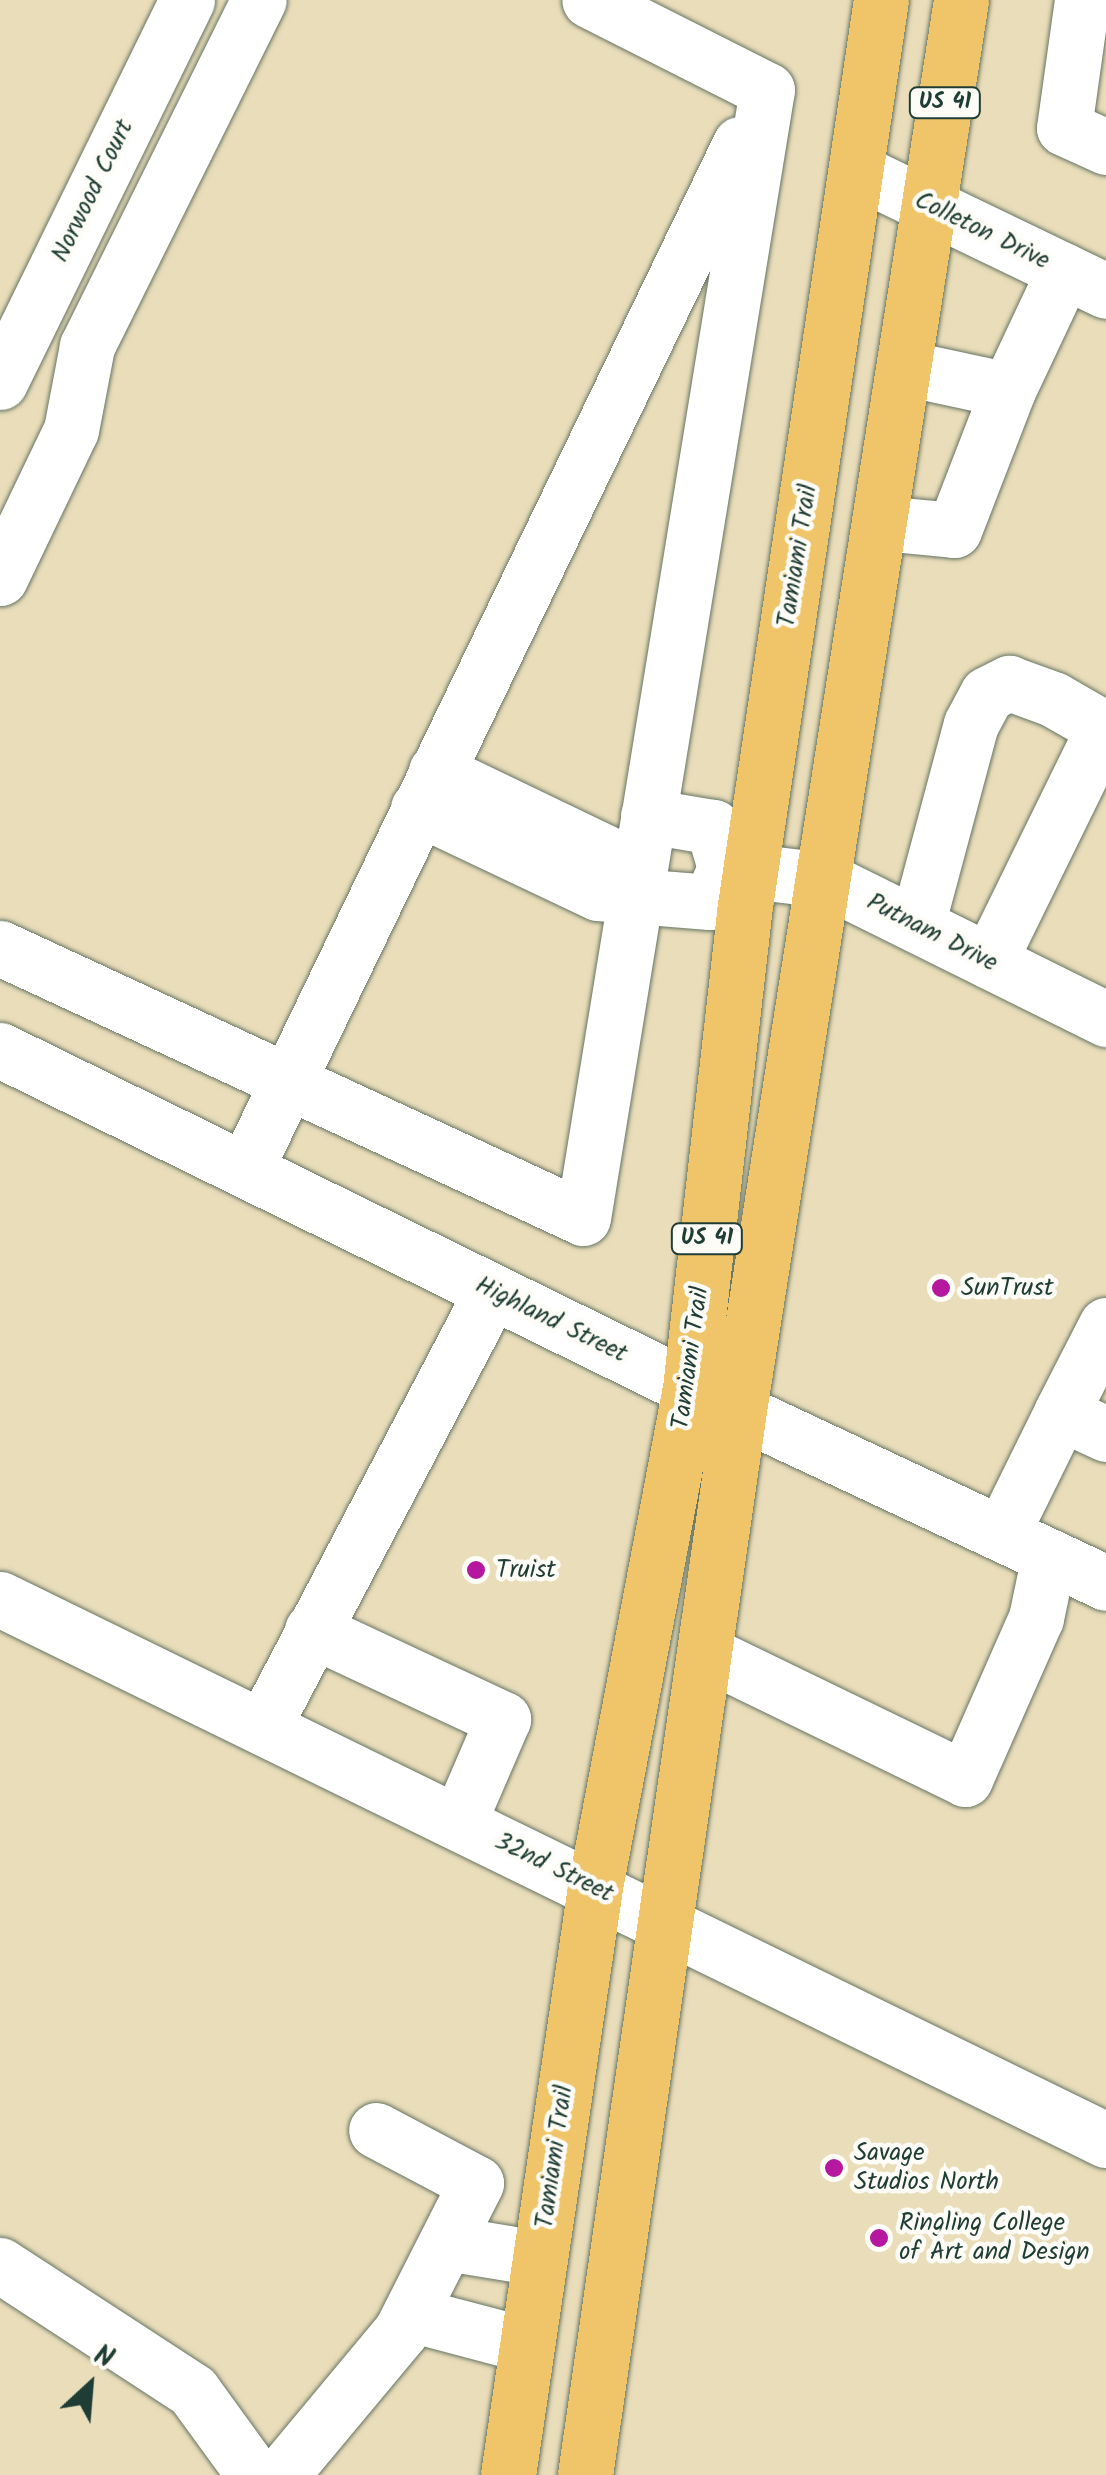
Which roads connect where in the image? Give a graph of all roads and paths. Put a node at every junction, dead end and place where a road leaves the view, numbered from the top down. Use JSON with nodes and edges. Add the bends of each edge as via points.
{"nodes":[{"id":1,"x":187,"y":0,"type":"edge"},
{"id":2,"x":259,"y":0,"type":"edge"},
{"id":3,"x":590,"y":0,"type":"edge"},
{"id":4,"x":881,"y":0,"type":"edge"},
{"id":5,"x":961,"y":0,"type":"edge"},
{"id":6,"x":1082,"y":0,"type":"edge"},
{"id":7,"x":766,"y":90,"type":"junction"},
{"id":8,"x":1106,"y":147,"type":"edge"},
{"id":9,"x":857,"y":171,"type":"junction"},
{"id":10,"x":930,"y":205,"type":"junction"},
{"id":11,"x":1085,"y":281,"type":"edge"},
{"id":12,"x":904,"y":368,"type":"junction"},
{"id":13,"x":0,"y":382,"type":"edge"},
{"id":14,"x":1008,"y":390,"type":"junction"},
{"id":15,"x":18,"y":496,"type":"edge"},
{"id":16,"x":881,"y":523,"type":"junction"},
{"id":17,"x":0,"y":578,"type":"edge"},
{"id":18,"x":427,"y":790,"type":"junction"},
{"id":19,"x":641,"y":859,"type":"junction"},
{"id":20,"x":738,"y":871,"type":"junction"},
{"id":21,"x":826,"y":880,"type":"junction"},
{"id":22,"x":917,"y":926,"type":"junction"},
{"id":23,"x":0,"y":948,"type":"edge"},
{"id":24,"x":988,"y":961,"type":"junction"},
{"id":25,"x":1106,"y":1020,"type":"edge"},
{"id":26,"x":0,"y":1050,"type":"edge"},
{"id":27,"x":287,"y":1080,"type":"junction"},
{"id":28,"x":246,"y":1168,"type":"junction"},
{"id":29,"x":492,"y":1291,"type":"junction"},
{"id":30,"x":1106,"y":1324,"type":"edge"},
{"id":31,"x":690,"y":1388,"type":"junction"},
{"id":32,"x":739,"y":1410,"type":"junction"},
{"id":33,"x":1084,"y":1423,"type":"edge"},
{"id":34,"x":1025,"y":1545,"type":"junction"},
{"id":35,"x":1106,"y":1582,"type":"edge"},
{"id":36,"x":0,"y":1599,"type":"edge"},
{"id":37,"x":312,"y":1630,"type":"junction"},
{"id":38,"x":706,"y":1652,"type":"junction"},
{"id":39,"x":264,"y":1727,"type":"junction"},
{"id":40,"x":458,"y":1822,"type":"junction"},
{"id":41,"x":595,"y":1887,"type":"junction"},
{"id":42,"x":669,"y":1923,"type":"junction"},
{"id":43,"x":376,"y":2130,"type":"dead end"},
{"id":44,"x":1106,"y":2140,"type":"edge"},
{"id":45,"x":446,"y":2243,"type":"junction"},
{"id":46,"x":540,"y":2258,"type":"junction"},
{"id":47,"x":0,"y":2265,"type":"edge"},
{"id":48,"x":410,"y":2314,"type":"junction"},
{"id":49,"x":527,"y":2344,"type":"junction"},
{"id":50,"x":254,"y":2475,"type":"edge"},
{"id":51,"x":282,"y":2475,"type":"edge"},
{"id":52,"x":508,"y":2475,"type":"edge"},
{"id":53,"x":585,"y":2475,"type":"edge"}],
"edges":[{"from":1,"to":13,"type":"street","name":"Norwood Court"},
{"from":2,"to":15,"type":"street","via":[[87,346],[71,430]]},
{"from":3,"to":7,"type":"street"},
{"from":4,"to":9,"type":"main road","name":"Tamiami Trail","number":"US 41"},
{"from":5,"to":10,"type":"main road","number":"US 41"},
{"from":6,"to":8,"type":"street","via":[[1064,128]]},
{"from":7,"to":18,"type":"street"},
{"from":7,"to":19,"type":"street"},
{"from":9,"to":10,"type":"street","name":"Colleton Drive"},
{"from":9,"to":20,"type":"main road","name":"Tamiami Trail","number":"US 41"},
{"from":10,"to":11,"type":"street","name":"Colleton Drive"},
{"from":10,"to":12,"type":"main road","number":"US 41"},
{"from":11,"to":14,"type":"street"},
{"from":12,"to":14,"type":"street"},
{"from":12,"to":16,"type":"main road","number":"US 41"},
{"from":14,"to":16,"type":"street","via":[[954,530]]},
{"from":15,"to":17,"type":"street"},
{"from":16,"to":21,"type":"main road","number":"US 41"},
{"from":18,"to":19,"type":"street","via":[[598,894]]},
{"from":18,"to":27,"type":"street"},
{"from":19,"to":20,"type":"street","via":[[710,902]]},
{"from":19,"to":20,"type":"street","via":[[713,827]]},
{"from":19,"to":27,"type":"street","via":[[582,1218]]},
{"from":20,"to":21,"type":"street","name":"Putnam Drive"},
{"from":20,"to":31,"type":"main road","name":"Tamiami Trail","number":"US 41"},
{"from":21,"to":22,"type":"street","name":"Putnam Drive"},
{"from":21,"to":32,"type":"main road","number":"US 41"},
{"from":22,"to":24,"type":"street","name":"Putnam Drive"},
{"from":22,"to":24,"type":"street","via":[[970,724],[987,694],[1010,683],[1054,699],[1095,723],[1097,741]]},
{"from":23,"to":27,"type":"street"},
{"from":24,"to":25,"type":"street","name":"Putnam Drive"},
{"from":26,"to":28,"type":"street","name":"Highland Street"},
{"from":27,"to":28,"type":"street"},
{"from":28,"to":29,"type":"street","name":"Highland Street"},
{"from":29,"to":31,"type":"street","name":"Highland Street"},
{"from":29,"to":37,"type":"street"},
{"from":30,"to":33,"type":"street"},
{"from":31,"to":32,"type":"street","name":"Highland Street"},
{"from":31,"to":41,"type":"main road","name":"Tamiami Trail","number":"US 41"},
{"from":32,"to":34,"type":"street","name":"Highland Street"},
{"from":32,"to":38,"type":"main road","number":"US 41"},
{"from":33,"to":34,"type":"street"},
{"from":34,"to":35,"type":"street","name":"Highland Street"},
{"from":34,"to":38,"type":"street","via":[[1036,1618],[966,1779]]},
{"from":36,"to":39,"type":"street","name":"32nd Street"},
{"from":37,"to":39,"type":"street"},
{"from":37,"to":40,"type":"street","via":[[503,1719]]},
{"from":38,"to":42,"type":"main road","number":"US 41"},
{"from":39,"to":40,"type":"street","name":"32nd Street"},
{"from":40,"to":41,"type":"street","name":"32nd Street"},
{"from":41,"to":42,"type":"street","name":"32nd Street"},
{"from":41,"to":46,"type":"main road","name":"Tamiami Trail","number":"US 41"},
{"from":42,"to":44,"type":"street","name":"32nd Street"},
{"from":42,"to":53,"type":"main road","number":"US 41"},
{"from":43,"to":45,"type":"street","via":[[476,2183]]},
{"from":45,"to":46,"type":"street"},
{"from":45,"to":48,"type":"street"},
{"from":46,"to":49,"type":"main road","name":"Tamiami Trail","number":"US 41"},
{"from":47,"to":50,"type":"street","via":[[193,2391]]},
{"from":48,"to":49,"type":"street"},
{"from":48,"to":51,"type":"street"},
{"from":49,"to":52,"type":"main road","name":"Tamiami Trail","number":"US 41"}]}
